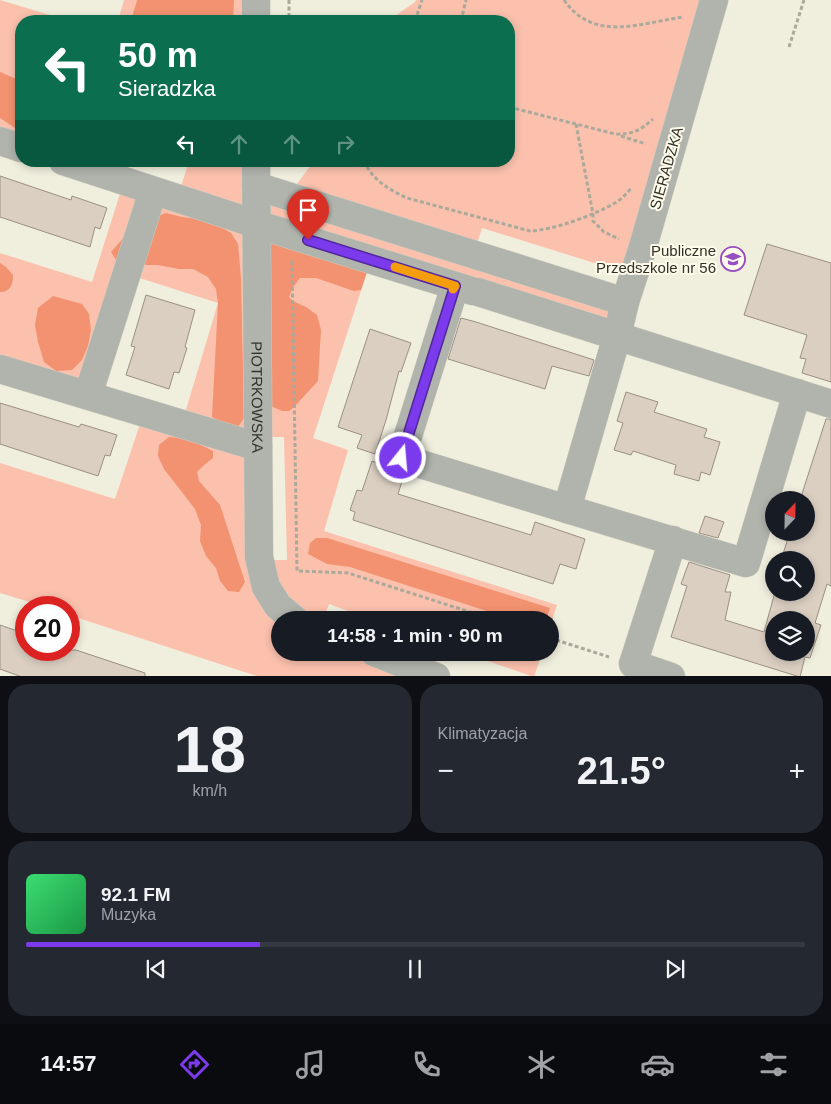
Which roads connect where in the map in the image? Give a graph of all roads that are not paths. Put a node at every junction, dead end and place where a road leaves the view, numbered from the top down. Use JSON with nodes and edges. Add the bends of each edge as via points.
{"nodes":[{"id":1,"x":256,"y":0,"type":"edge"},
{"id":2,"x":714,"y":0,"type":"edge"},
{"id":3,"x":256,"y":15,"type":"edge"},
{"id":4,"x":0,"y":141,"type":"edge"},
{"id":5,"x":15,"y":146,"type":"edge"},
{"id":6,"x":81,"y":167,"type":"edge"},
{"id":7,"x":256,"y":174,"type":"edge"},
{"id":8,"x":153,"y":191,"type":"junction"},
{"id":9,"x":256,"y":224,"type":"junction"},
{"id":10,"x":468,"y":290,"type":"junction"},
{"id":11,"x":625,"y":302,"type":"junction"},
{"id":12,"x":617,"y":336,"type":"junction"},
{"id":13,"x":0,"y":369,"type":"edge"},
{"id":14,"x":88,"y":394,"type":"junction"},
{"id":15,"x":798,"y":394,"type":"junction"},
{"id":16,"x":831,"y":404,"type":"edge"},
{"id":17,"x":258,"y":447,"type":"junction"},
{"id":18,"x":567,"y":509,"type":"junction"},
{"id":19,"x":673,"y":540,"type":"junction"},
{"id":20,"x":284,"y":611,"type":"edge"},
{"id":21,"x":397,"y":661,"type":"edge"},
{"id":22,"x":436,"y":676,"type":"edge"},
{"id":23,"x":671,"y":676,"type":"edge"}],
"edges":[{"from":1,"to":3,"type":"street"},
{"from":2,"to":11,"type":"street","name":"SIERADZKA"},
{"from":4,"to":5,"type":"street"},
{"from":6,"to":8,"type":"street"},
{"from":7,"to":9,"type":"street","name":"PIOTRKOWSKA"},
{"from":7,"to":11,"type":"street"},
{"from":8,"to":9,"type":"street"},
{"from":8,"to":14,"type":"street"},
{"from":9,"to":10,"type":"street"},
{"from":9,"to":17,"type":"street","name":"PIOTRKOWSKA"},
{"from":10,"to":12,"type":"street"},
{"from":10,"to":18,"type":"street","via":[[401,458]]},
{"from":11,"to":12,"type":"street","name":"SIERADZKA"},
{"from":12,"to":15,"type":"street"},
{"from":12,"to":18,"type":"street","name":"SIERADZKA"},
{"from":13,"to":14,"type":"street"},
{"from":14,"to":17,"type":"street"},
{"from":15,"to":16,"type":"street"},
{"from":15,"to":19,"type":"street","via":[[746,563]]},
{"from":17,"to":20,"type":"street","name":"PIOTRKOWSKA","via":[[260,560],[266,586]]},
{"from":18,"to":19,"type":"street"},
{"from":19,"to":23,"type":"street","via":[[633,664]]},
{"from":21,"to":22,"type":"street"}]}
